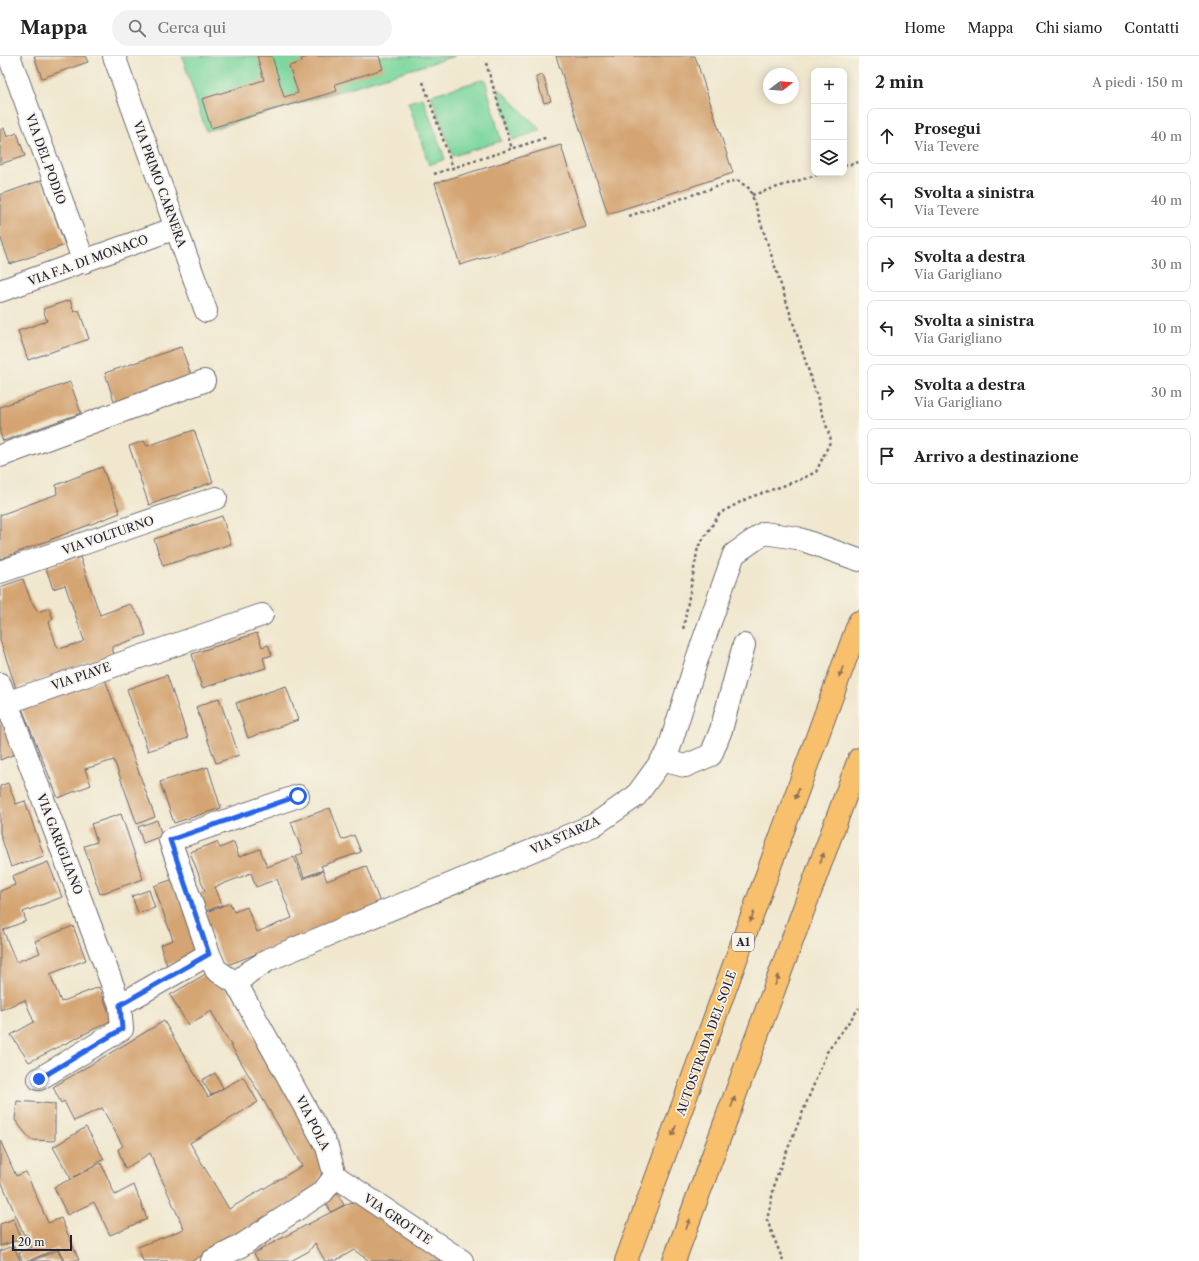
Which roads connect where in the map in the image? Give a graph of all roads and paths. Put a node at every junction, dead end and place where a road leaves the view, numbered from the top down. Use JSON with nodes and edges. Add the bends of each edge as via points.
{"nodes":[{"id":1,"x":9,"y":56,"type":"edge"},
{"id":2,"x":114,"y":56,"type":"edge"},
{"id":3,"x":486,"y":63,"type":"dead end"},
{"id":4,"x":423,"y":82,"type":"dead end"},
{"id":5,"x":548,"y":137,"type":"dead end"},
{"id":6,"x":512,"y":149,"type":"junction"},
{"id":7,"x":859,"y":162,"type":"edge"},
{"id":8,"x":847,"y":165,"type":"edge"},
{"id":9,"x":453,"y":168,"type":"junction"},
{"id":10,"x":434,"y":174,"type":"dead end"},
{"id":11,"x":813,"y":176,"type":"edge"},
{"id":12,"x":752,"y":195,"type":"junction"},
{"id":13,"x":629,"y":216,"type":"dead end"},
{"id":14,"x":176,"y":228,"type":"junction"},
{"id":15,"x":84,"y":262,"type":"junction"},
{"id":16,"x":0,"y":291,"type":"edge"},
{"id":17,"x":206,"y":311,"type":"dead end"},
{"id":18,"x":204,"y":381,"type":"dead end"},
{"id":19,"x":0,"y":456,"type":"edge"},
{"id":20,"x":216,"y":498,"type":"dead end"},
{"id":21,"x":859,"y":560,"type":"edge"},
{"id":22,"x":0,"y":572,"type":"edge"},
{"id":23,"x":262,"y":615,"type":"dead end"},
{"id":24,"x":859,"y":622,"type":"edge"},
{"id":25,"x":683,"y":633,"type":"dead end"},
{"id":26,"x":744,"y":645,"type":"dead end"},
{"id":27,"x":2,"y":697,"type":"edge"},
{"id":28,"x":859,"y":759,"type":"edge"},
{"id":29,"x":662,"y":760,"type":"junction"},
{"id":30,"x":298,"y":796,"type":"dead end"},
{"id":31,"x":209,"y":954,"type":"junction"},
{"id":32,"x":236,"y":984,"type":"junction"},
{"id":33,"x":120,"y":1005,"type":"junction"},
{"id":34,"x":859,"y":1008,"type":"edge"},
{"id":35,"x":39,"y":1079,"type":"dead end"},
{"id":36,"x":334,"y":1176,"type":"junction"},
{"id":37,"x":243,"y":1254,"type":"edge"},
{"id":38,"x":212,"y":1261,"type":"edge"},
{"id":39,"x":462,"y":1261,"type":"edge"},
{"id":40,"x":626,"y":1261,"type":"edge"},
{"id":41,"x":674,"y":1261,"type":"edge"},
{"id":42,"x":783,"y":1261,"type":"edge"}],
"edges":[{"from":1,"to":15,"type":"street","name":"VIA DEL PODIO"},
{"from":2,"to":14,"type":"street","name":"VIA PRIMO CARNERA"},
{"from":3,"to":6,"type":"path"},
{"from":4,"to":9,"type":"path"},
{"from":5,"to":6,"type":"path"},
{"from":6,"to":9,"type":"path"},
{"from":7,"to":8,"type":"path"},
{"from":9,"to":10,"type":"path"},
{"from":11,"to":12,"type":"path"},
{"from":12,"to":13,"type":"path","via":[[750,189],[737,180]]},
{"from":12,"to":25,"type":"path","via":[[831,440],[816,472],[748,498],[720,513],[698,548]]},
{"from":14,"to":15,"type":"street","name":"VIA F.A. DI MONACO"},
{"from":14,"to":17,"type":"street","name":"VIA PRIMO CARNERA"},
{"from":15,"to":16,"type":"street","name":"VIA F.A. DI MONACO"},
{"from":18,"to":19,"type":"street"},
{"from":20,"to":22,"type":"street","name":"VIA VOLTURNO"},
{"from":21,"to":29,"type":"street","name":"VIA STARZA","via":[[797,538],[764,533],[734,554],[668,752]]},
{"from":23,"to":27,"type":"street","name":"VIA PIAVE"},
{"from":24,"to":40,"type":"highway","name":"AUTOSTRADA DEL SOLE","number":"A1","one_way":true},
{"from":26,"to":29,"type":"street","via":[[711,755],[685,766]]},
{"from":27,"to":33,"type":"street","name":"VIA GARIGLIANO"},
{"from":41,"to":28,"type":"highway","one_way":true},
{"from":29,"to":32,"type":"street","name":"VIA STARZA","via":[[636,796],[594,825],[270,959]]},
{"from":30,"to":31,"type":"street","via":[[170,840]]},
{"from":31,"to":32,"type":"street","via":[[216,970]]},
{"from":31,"to":33,"type":"street"},
{"from":32,"to":36,"type":"street","name":"VIA POLA","via":[[327,1147]]},
{"from":33,"to":35,"type":"street","name":"VIA GARIGLIANO","via":[[122,1029]]},
{"from":34,"to":42,"type":"path","via":[[827,1052],[776,1178],[767,1220]]},
{"from":36,"to":37,"type":"street","via":[[323,1192]]},
{"from":36,"to":39,"type":"street","name":"VIA GROTTE"},
{"from":37,"to":38,"type":"street"}]}
